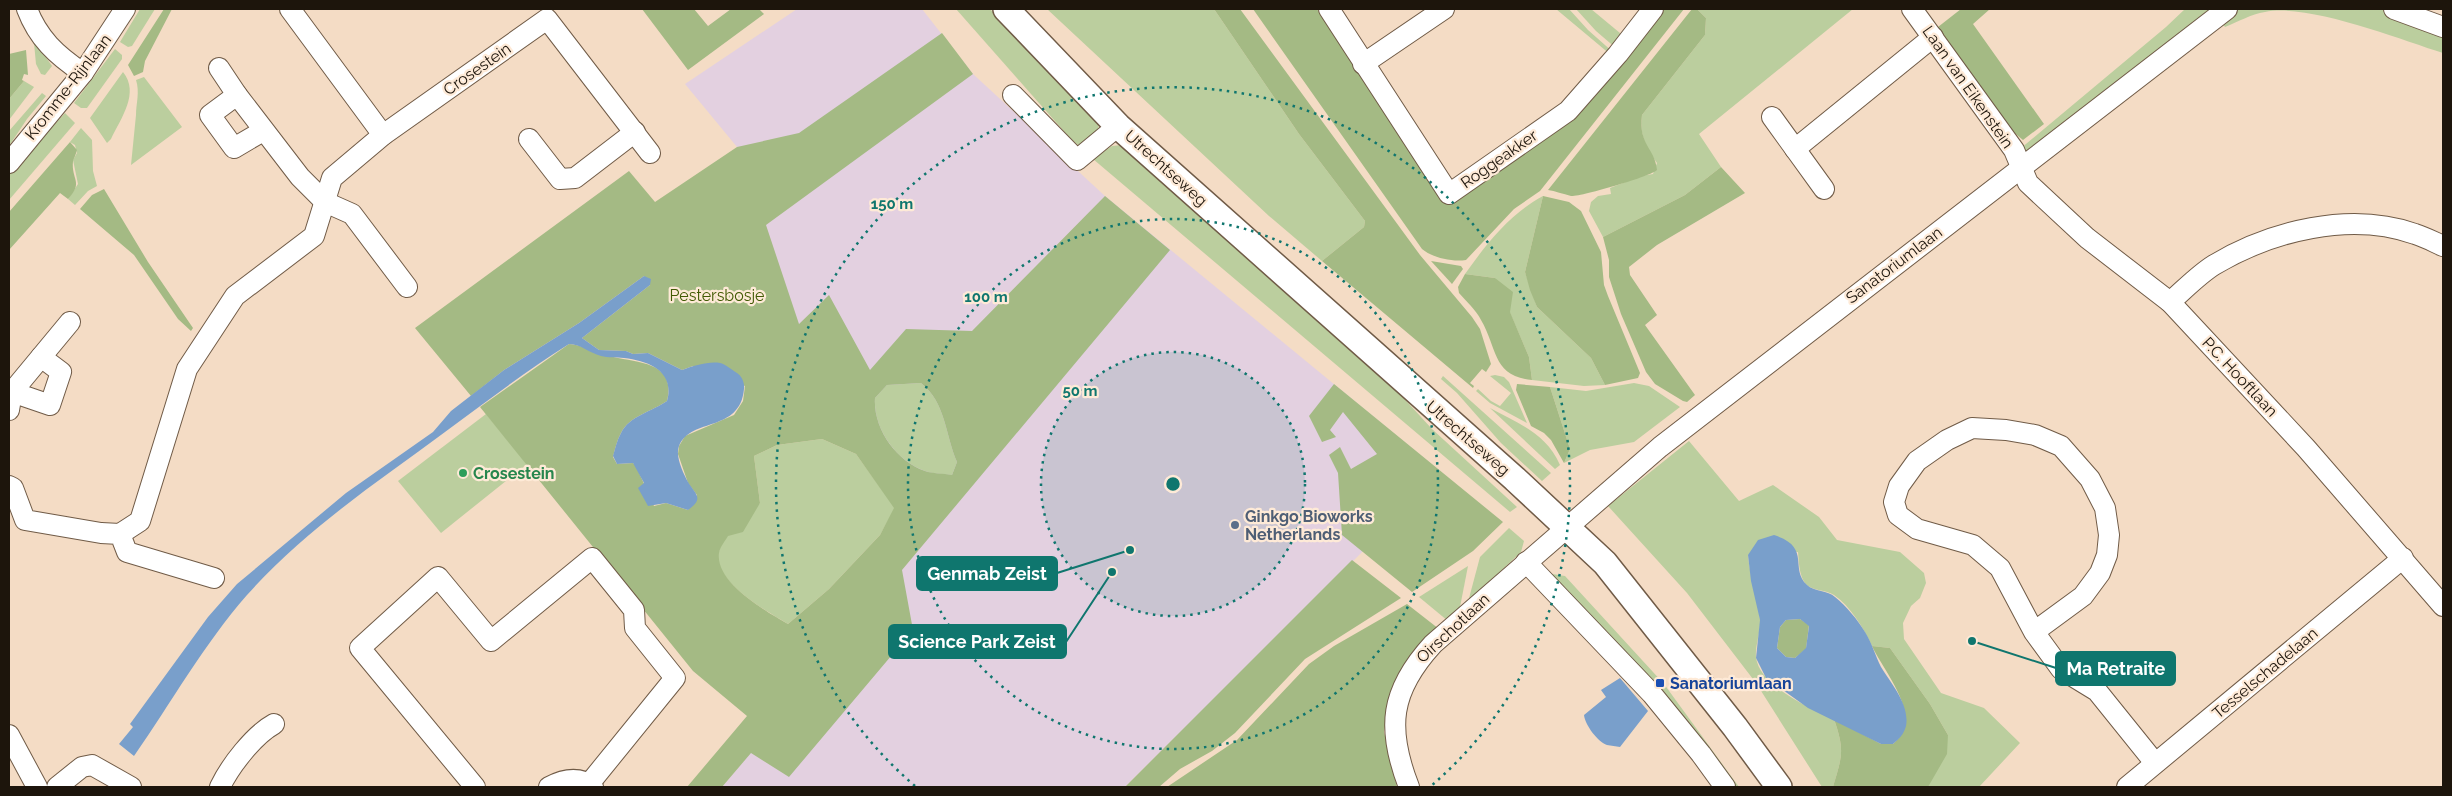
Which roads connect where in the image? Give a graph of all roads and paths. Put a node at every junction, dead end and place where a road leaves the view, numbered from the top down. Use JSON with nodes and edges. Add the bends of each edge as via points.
{"nodes":[{"id":1,"x":27,"y":9,"type":"edge"},
{"id":2,"x":125,"y":9,"type":"edge"},
{"id":3,"x":290,"y":9,"type":"edge"},
{"id":4,"x":1006,"y":9,"type":"edge"},
{"id":5,"x":1329,"y":9,"type":"edge"},
{"id":6,"x":1444,"y":9,"type":"edge"},
{"id":7,"x":1653,"y":9,"type":"edge"},
{"id":8,"x":1912,"y":9,"type":"edge"},
{"id":9,"x":2227,"y":9,"type":"edge"},
{"id":10,"x":2394,"y":9,"type":"edge"},
{"id":11,"x":543,"y":14,"type":"edge"},
{"id":12,"x":2443,"y":28,"type":"edge"},
{"id":13,"x":1933,"y":37,"type":"junction"},
{"id":14,"x":1363,"y":64,"type":"junction"},
{"id":15,"x":219,"y":68,"type":"dead end"},
{"id":16,"x":83,"y":73,"type":"junction"},
{"id":17,"x":238,"y":95,"type":"junction"},
{"id":18,"x":1013,"y":95,"type":"dead end"},
{"id":19,"x":1772,"y":117,"type":"dead end"},
{"id":20,"x":1118,"y":126,"type":"junction"},
{"id":21,"x":263,"y":130,"type":"junction"},
{"id":22,"x":635,"y":132,"type":"junction"},
{"id":23,"x":383,"y":135,"type":"junction"},
{"id":24,"x":529,"y":139,"type":"dead end"},
{"id":25,"x":1795,"y":149,"type":"junction"},
{"id":26,"x":650,"y":153,"type":"dead end"},
{"id":27,"x":9,"y":163,"type":"edge"},
{"id":28,"x":2021,"y":167,"type":"junction"},
{"id":29,"x":1824,"y":189,"type":"dead end"},
{"id":30,"x":325,"y":202,"type":"junction"},
{"id":31,"x":2443,"y":246,"type":"edge"},
{"id":32,"x":407,"y":288,"type":"dead end"},
{"id":33,"x":2170,"y":302,"type":"junction"},
{"id":34,"x":70,"y":322,"type":"dead end"},
{"id":35,"x":41,"y":357,"type":"junction"},
{"id":36,"x":10,"y":401,"type":"edge"},
{"id":37,"x":9,"y":486,"type":"edge"},
{"id":38,"x":17,"y":523,"type":"edge"},
{"id":39,"x":1566,"y":526,"type":"junction"},
{"id":40,"x":120,"y":534,"type":"junction"},
{"id":41,"x":2403,"y":558,"type":"junction"},
{"id":42,"x":1526,"y":562,"type":"junction"},
{"id":43,"x":214,"y":578,"type":"dead end"},
{"id":44,"x":2443,"y":606,"type":"edge"},
{"id":45,"x":2034,"y":632,"type":"junction"},
{"id":46,"x":274,"y":724,"type":"dead end"},
{"id":47,"x":9,"y":735,"type":"edge"},
{"id":48,"x":2156,"y":763,"type":"junction"},
{"id":49,"x":591,"y":786,"type":"edge"},
{"id":50,"x":37,"y":787,"type":"edge"},
{"id":51,"x":57,"y":787,"type":"edge"},
{"id":52,"x":132,"y":787,"type":"edge"},
{"id":53,"x":220,"y":787,"type":"edge"},
{"id":54,"x":476,"y":787,"type":"edge"},
{"id":55,"x":550,"y":787,"type":"edge"},
{"id":56,"x":1409,"y":787,"type":"edge"},
{"id":57,"x":1724,"y":787,"type":"edge"},
{"id":58,"x":1779,"y":787,"type":"edge"},
{"id":59,"x":2127,"y":787,"type":"edge"}],
"edges":[{"from":1,"to":16,"type":"street","via":[[46,44]]},
{"from":2,"to":16,"type":"street","name":"Kromme-Rijnlaan"},
{"from":3,"to":23,"type":"street"},
{"from":4,"to":20,"type":"main road","name":"Utrechtseweg"},
{"from":5,"to":14,"type":"street","name":"Roggeakker"},
{"from":6,"to":14,"type":"street"},
{"from":7,"to":14,"type":"street","name":"Roggeakker","via":[[1568,110],[1449,194]]},
{"from":8,"to":13,"type":"street","name":"Laan van Eikenstein"},
{"from":9,"to":28,"type":"street","name":"Sanatoriumlaan"},
{"from":10,"to":12,"type":"street"},
{"from":11,"to":22,"type":"street","name":"Crosestein"},
{"from":11,"to":23,"type":"street","name":"Crosestein"},
{"from":13,"to":25,"type":"street"},
{"from":13,"to":28,"type":"street","name":"Laan van Eikenstein","via":[[2014,150]]},
{"from":15,"to":17,"type":"street"},
{"from":16,"to":27,"type":"street","name":"Kromme-Rijnlaan"},
{"from":17,"to":21,"type":"street"},
{"from":17,"to":21,"type":"street","via":[[210,115],[234,148]]},
{"from":18,"to":20,"type":"street","name":"Utrechtseweg","via":[[1078,160]]},
{"from":19,"to":25,"type":"street"},
{"from":20,"to":39,"type":"main road","name":"Utrechtseweg"},
{"from":21,"to":30,"type":"street","via":[[300,177]]},
{"from":22,"to":24,"type":"street","via":[[575,178],[560,179]]},
{"from":22,"to":26,"type":"street","name":"Crosestein"},
{"from":23,"to":30,"type":"street","name":"Crosestein","via":[[332,178]]},
{"from":25,"to":29,"type":"street"},
{"from":28,"to":33,"type":"street","name":"P.C. Hooftlaan","via":[[2028,183],[2081,232]]},
{"from":28,"to":39,"type":"street","name":"Sanatoriumlaan","via":[[1660,447]]},
{"from":30,"to":32,"type":"street","via":[[352,214]]},
{"from":30,"to":40,"type":"street","name":"Crosestein","via":[[314,236],[235,296],[207,336],[187,369],[140,521]]},
{"from":31,"to":33,"type":"street","via":[[2415,233],[2366,225],[2303,229],[2266,240],[2213,266]]},
{"from":33,"to":41,"type":"street","name":"P.C. Hooftlaan"},
{"from":34,"to":35,"type":"street"},
{"from":35,"to":36,"type":"street"},
{"from":35,"to":36,"type":"street","via":[[61,372],[50,405]]},
{"from":37,"to":38,"type":"street","via":[[13,488]]},
{"from":38,"to":40,"type":"street"},
{"from":39,"to":42,"type":"street","name":"Oirschotlaan"},
{"from":39,"to":58,"type":"main road","name":"Utrechtseweg","via":[[1605,563]]},
{"from":40,"to":43,"type":"street","via":[[127,552]]},
{"from":41,"to":44,"type":"street","name":"P.C. Hooftlaan"},
{"from":41,"to":48,"type":"street","name":"Tesselschadelaan"},
{"from":42,"to":56,"type":"street","name":"Oirschotlaan","via":[[1413,665],[1396,711],[1401,766]]},
{"from":42,"to":57,"type":"street","via":[[1652,694]]},
{"from":45,"to":45,"type":"street","via":[[2083,596],[2100,573],[2107,555],[2109,535],[2105,508],[2090,479],[2061,446],[2035,435],[1972,428],[1947,440],[1917,461],[1899,486],[1894,502],[1898,516],[1917,529],[1973,545],[2000,568]]},
{"from":45,"to":48,"type":"street","via":[[2061,670],[2097,691]]},
{"from":46,"to":53,"type":"street","via":[[265,729],[228,771]]},
{"from":47,"to":50,"type":"street"},
{"from":48,"to":59,"type":"street","name":"Tesselschadelaan"},
{"from":49,"to":54,"type":"street","via":[[675,678],[634,628],[634,610],[592,558],[491,641],[438,577],[360,648]]},
{"from":49,"to":55,"type":"street","via":[[576,779],[559,781]]},
{"from":51,"to":52,"type":"street","via":[[82,767],[92,765]]}]}
